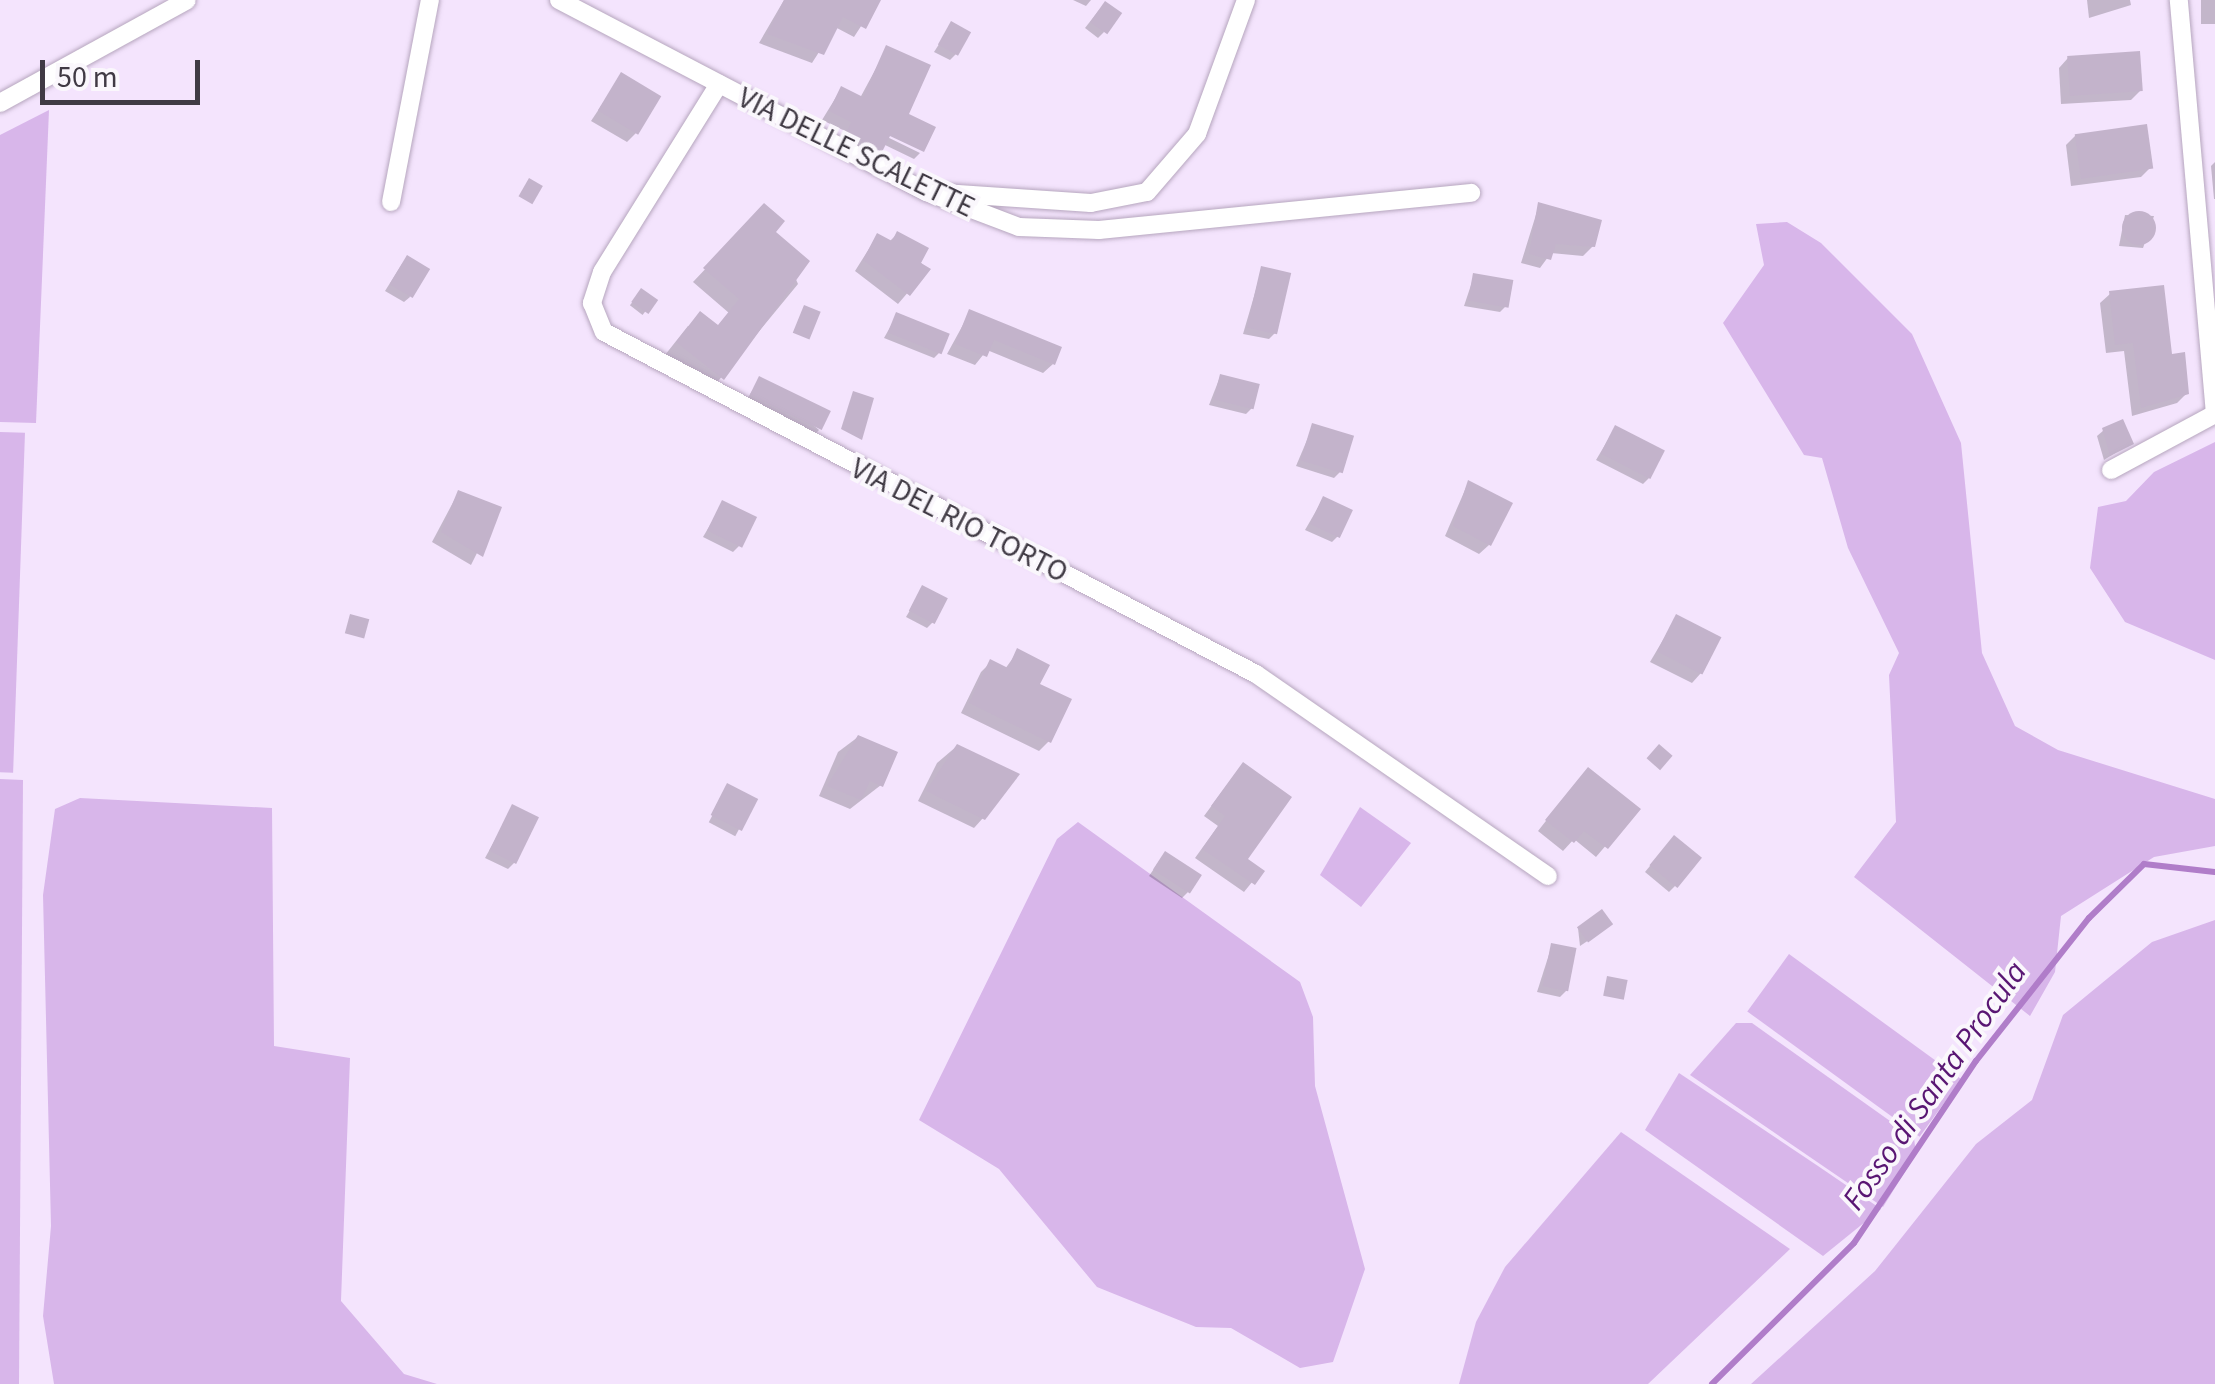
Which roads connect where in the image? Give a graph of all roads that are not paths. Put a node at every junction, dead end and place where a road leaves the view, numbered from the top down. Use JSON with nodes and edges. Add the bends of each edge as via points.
{"nodes":[{"id":1,"x":188,"y":0,"type":"edge"},
{"id":2,"x":430,"y":0,"type":"edge"},
{"id":3,"x":1246,"y":0,"type":"edge"},
{"id":4,"x":2180,"y":0,"type":"edge"},
{"id":5,"x":570,"y":2,"type":"edge"},
{"id":6,"x":718,"y":84,"type":"junction"},
{"id":7,"x":0,"y":104,"type":"edge"},
{"id":8,"x":927,"y":192,"type":"junction"},
{"id":9,"x":1471,"y":193,"type":"dead end"},
{"id":10,"x":392,"y":202,"type":"dead end"},
{"id":11,"x":2215,"y":414,"type":"edge"},
{"id":12,"x":2111,"y":470,"type":"dead end"},
{"id":13,"x":1548,"y":876,"type":"dead end"}],
"edges":[{"from":1,"to":7,"type":"street"},
{"from":2,"to":10,"type":"street"},
{"from":3,"to":8,"type":"street","via":[[1197,134],[1147,192],[1091,203]]},
{"from":4,"to":11,"type":"street"},
{"from":5,"to":6,"type":"street","name":"VIA DELLE SCALETTE"},
{"from":6,"to":8,"type":"street","name":"VIA DELLE SCALETTE"},
{"from":6,"to":13,"type":"street","name":"VIA DEL RIO TORTO","via":[[602,272],[592,303],[604,332],[1256,674]]},
{"from":8,"to":9,"type":"street","name":"VIA DELLE SCALETTE","via":[[1007,224],[1078,232]]},
{"from":11,"to":12,"type":"street"}]}
